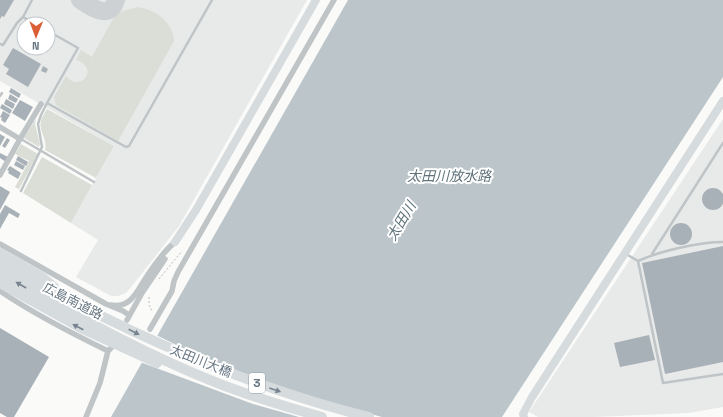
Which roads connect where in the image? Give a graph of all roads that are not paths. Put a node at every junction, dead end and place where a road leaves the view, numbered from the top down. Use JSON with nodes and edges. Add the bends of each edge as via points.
{"nodes":[{"id":1,"x":32,"y":0,"type":"edge"},
{"id":2,"x":212,"y":0,"type":"edge"},
{"id":3,"x":316,"y":0,"type":"edge"},
{"id":4,"x":334,"y":0,"type":"edge"},
{"id":5,"x":23,"y":16,"type":"edge"},
{"id":6,"x":16,"y":23,"type":"edge"},
{"id":7,"x":56,"y":36,"type":"edge"},
{"id":8,"x":0,"y":44,"type":"edge"},
{"id":9,"x":2,"y":93,"type":"dead end"},
{"id":10,"x":0,"y":96,"type":"edge"},
{"id":11,"x":723,"y":101,"type":"edge"},
{"id":12,"x":47,"y":103,"type":"junction"},
{"id":13,"x":41,"y":104,"type":"dead end"},
{"id":14,"x":0,"y":127,"type":"edge"},
{"id":15,"x":20,"y":139,"type":"junction"},
{"id":16,"x":723,"y":143,"type":"edge"},
{"id":17,"x":41,"y":151,"type":"junction"},
{"id":18,"x":0,"y":175,"type":"edge"},
{"id":19,"x":94,"y":182,"type":"dead end"},
{"id":20,"x":21,"y":191,"type":"dead end"},
{"id":21,"x":175,"y":242,"type":"junction"},
{"id":22,"x":723,"y":242,"type":"edge"},
{"id":23,"x":0,"y":244,"type":"edge"},
{"id":24,"x":0,"y":253,"type":"edge"},
{"id":25,"x":625,"y":253,"type":"junction"},
{"id":26,"x":652,"y":255,"type":"junction"},
{"id":27,"x":638,"y":261,"type":"junction"},
{"id":28,"x":0,"y":262,"type":"edge"},
{"id":29,"x":0,"y":273,"type":"edge"},
{"id":30,"x":0,"y":283,"type":"edge"},
{"id":31,"x":0,"y":291,"type":"edge"},
{"id":32,"x":72,"y":300,"type":"junction"},
{"id":33,"x":106,"y":304,"type":"junction"},
{"id":34,"x":149,"y":334,"type":"junction"},
{"id":35,"x":140,"y":353,"type":"junction"},
{"id":36,"x":723,"y":374,"type":"edge"},
{"id":37,"x":220,"y":384,"type":"joint"},
{"id":38,"x":86,"y":417,"type":"edge"},
{"id":39,"x":322,"y":417,"type":"edge"},
{"id":40,"x":370,"y":417,"type":"edge"},
{"id":41,"x":524,"y":417,"type":"edge"}],
"edges":[{"from":1,"to":5,"type":"lane"},
{"from":2,"to":12,"type":"lane","via":[[129,146],[123,146]]},
{"from":3,"to":21,"type":"street","via":[[196,210]]},
{"from":4,"to":34,"type":"street","via":[[178,272],[172,291]]},
{"from":6,"to":8,"type":"lane","via":[[3,45]]},
{"from":7,"to":12,"type":"lane","via":[[78,48]]},
{"from":9,"to":10,"type":"lane"},
{"from":11,"to":25,"type":"street"},
{"from":12,"to":17,"type":"lane","via":[[38,124]]},
{"from":13,"to":15,"type":"street"},
{"from":14,"to":15,"type":"street"},
{"from":15,"to":17,"type":"lane"},
{"from":15,"to":18,"type":"street"},
{"from":16,"to":26,"type":"lane"},
{"from":17,"to":19,"type":"lane"},
{"from":17,"to":20,"type":"lane"},
{"from":21,"to":33,"type":"street","via":[[150,272],[134,297],[120,305]]},
{"from":21,"to":33,"type":"street","via":[[128,317],[123,311]]},
{"from":22,"to":26,"type":"lane","via":[[710,242]]},
{"from":23,"to":33,"type":"street"},
{"from":24,"to":32,"type":"highway","via":[[42,277]]},
{"from":25,"to":27,"type":"lane"},
{"from":25,"to":41,"type":"street","via":[[532,397],[523,414]]},
{"from":26,"to":27,"type":"lane"},
{"from":27,"to":36,"type":"lane","via":[[663,383]]},
{"from":28,"to":32,"type":"highway","name":"広島南道路","number":"3"},
{"from":35,"to":29,"type":"highway","name":"広島南道路","number":"3","one_way":true},
{"from":35,"to":30,"type":"highway","one_way":true,"via":[[85,330]]},
{"from":31,"to":38,"type":"street","via":[[56,325],[109,350],[100,384]]},
{"from":32,"to":34,"type":"highway","name":"広島南道路","number":"3","one_way":true},
{"from":34,"to":40,"type":"highway","name":"太田川大橋","number":"3","one_way":true,"via":[[223,371],[297,397]]},
{"from":35,"to":37,"type":"highway","name":"広島南道路","number":"3","via":[[178,372]]},
{"from":37,"to":39,"type":"highway","name":"太田川大橋","number":"3"}]}
